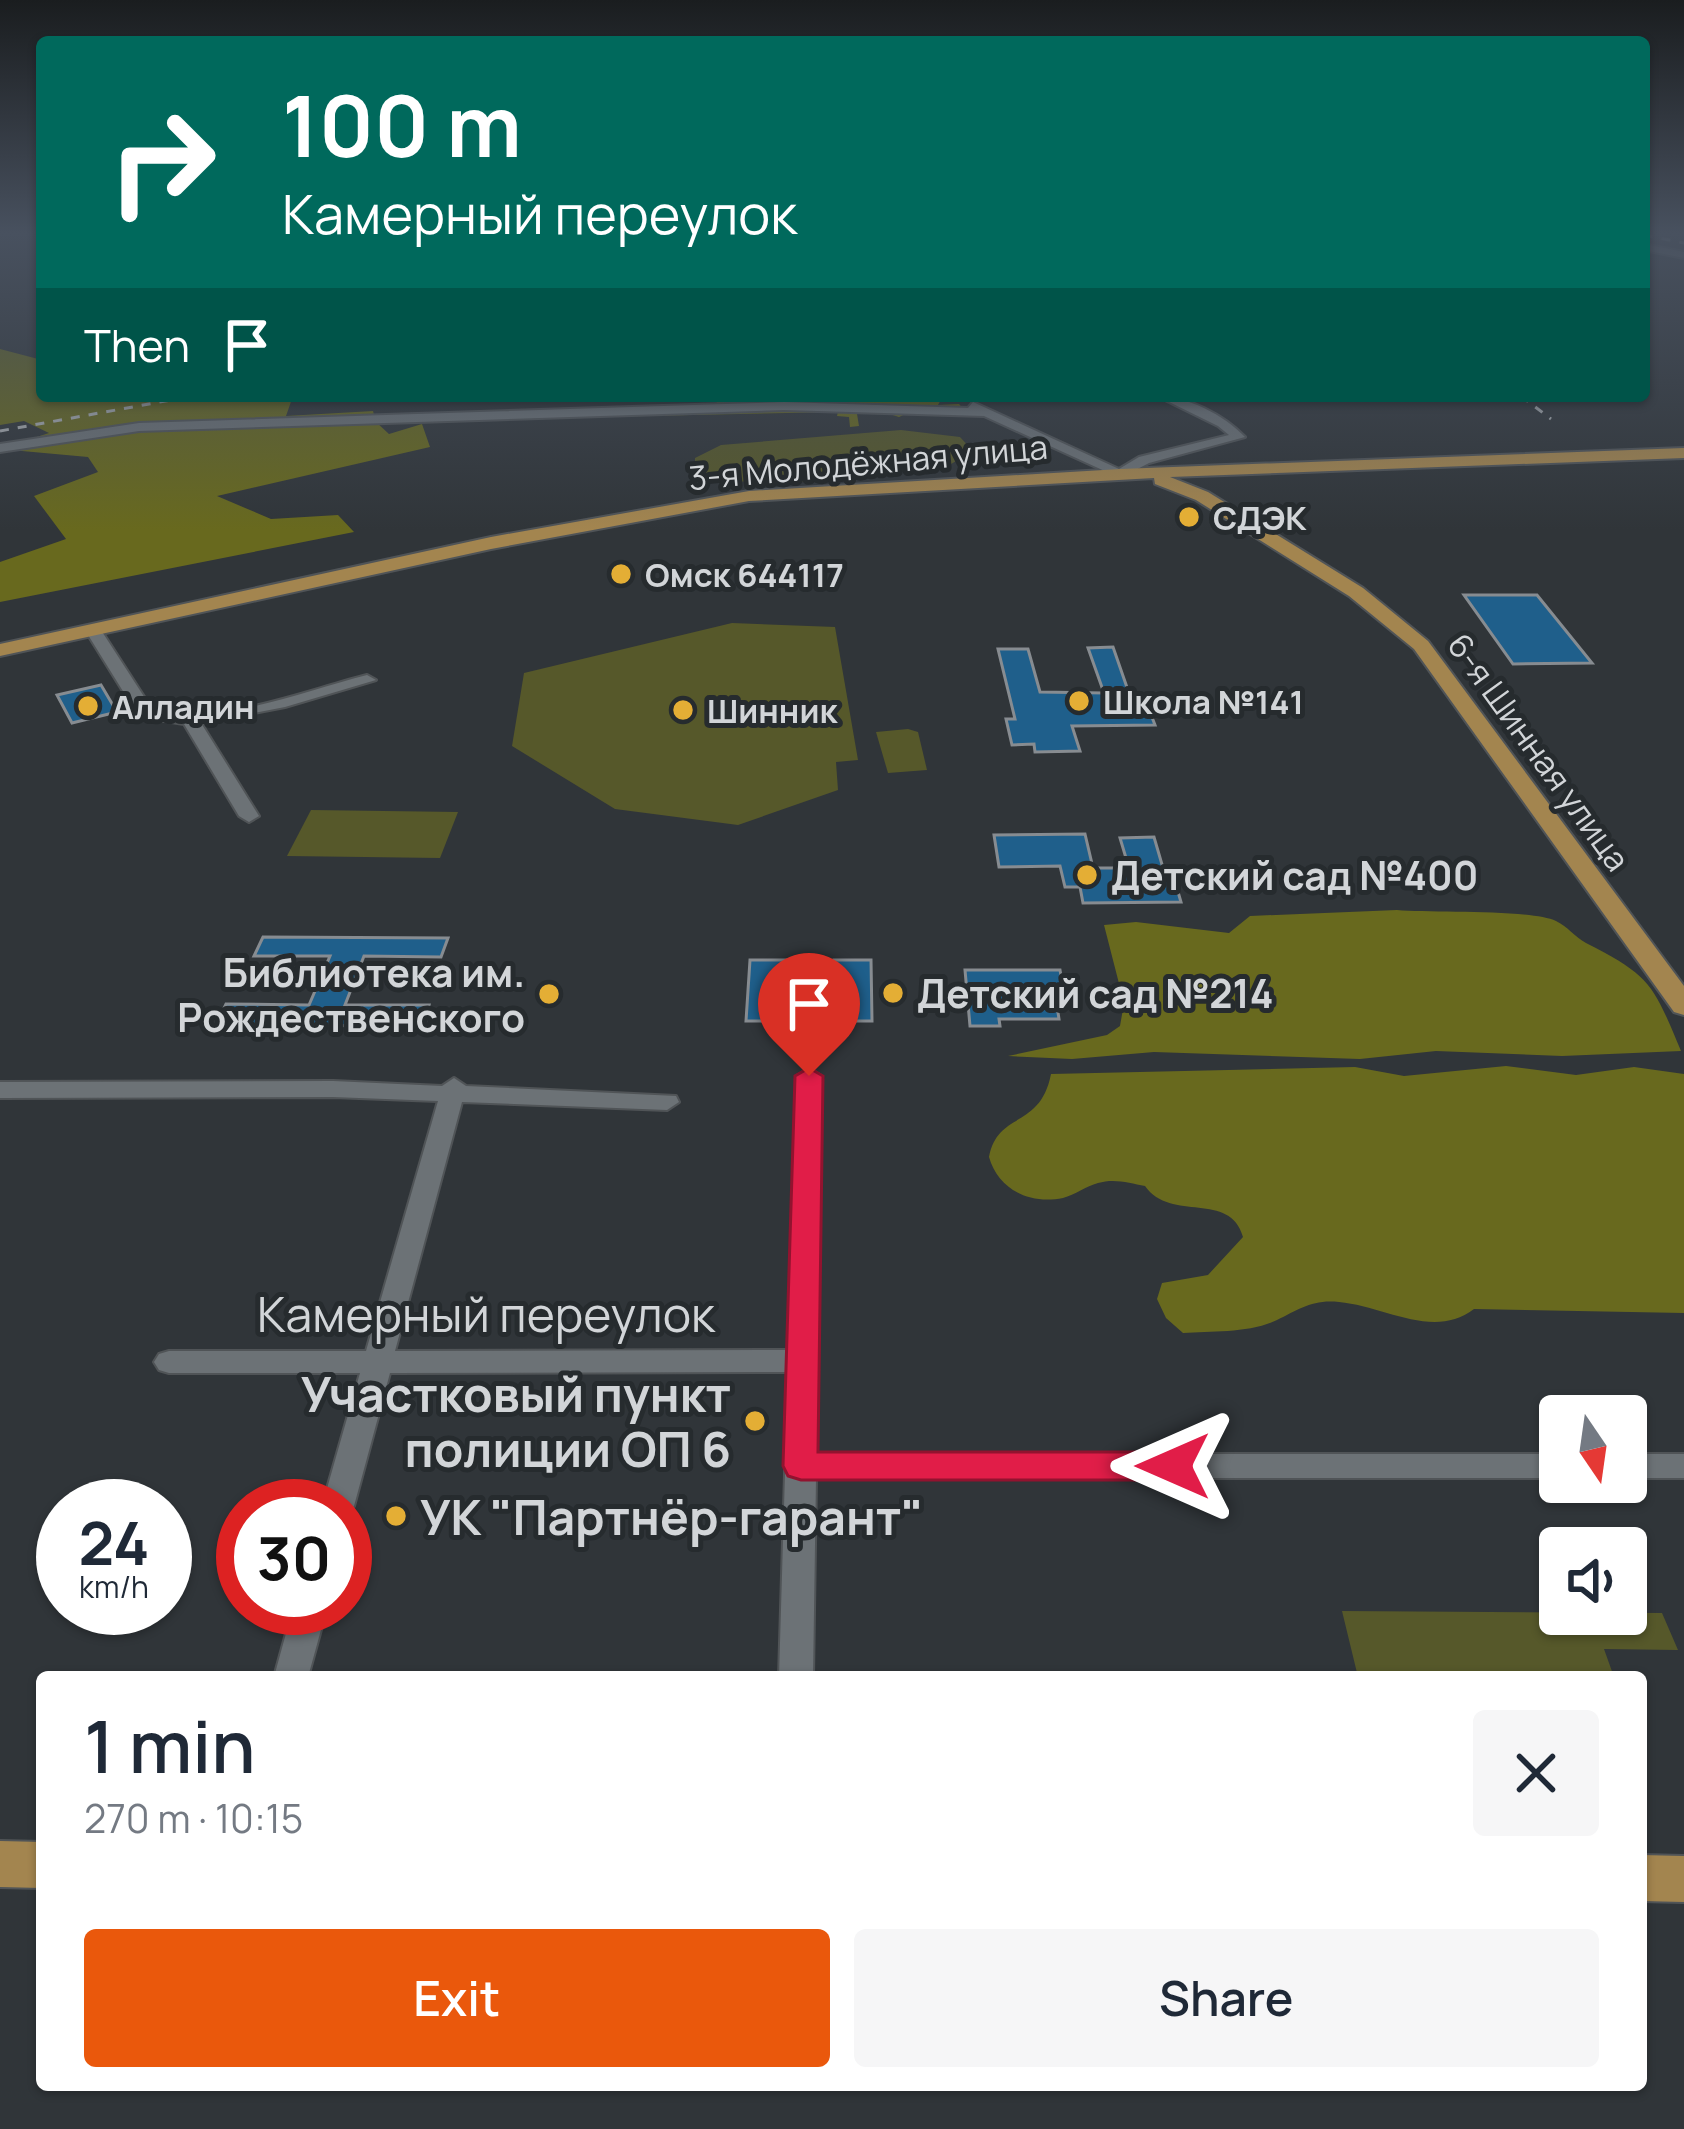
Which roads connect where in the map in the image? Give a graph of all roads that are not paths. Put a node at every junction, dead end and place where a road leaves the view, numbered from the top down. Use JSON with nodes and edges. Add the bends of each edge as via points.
{"nodes":[{"id":1,"x":964,"y":402,"type":"edge"},
{"id":2,"x":1176,"y":402,"type":"edge"},
{"id":3,"x":986,"y":412,"type":"junction"},
{"id":4,"x":0,"y":448,"type":"edge"},
{"id":5,"x":1684,"y":453,"type":"edge"},
{"id":6,"x":1238,"y":471,"type":"junction"},
{"id":7,"x":1120,"y":474,"type":"junction"},
{"id":8,"x":1202,"y":496,"type":"junction"},
{"id":9,"x":93,"y":630,"type":"junction"},
{"id":10,"x":0,"y":650,"type":"edge"},
{"id":11,"x":367,"y":680,"type":"dead end"},
{"id":12,"x":191,"y":722,"type":"junction"},
{"id":13,"x":249,"y":817,"type":"dead end"},
{"id":14,"x":1684,"y":1006,"type":"edge"},
{"id":15,"x":809,"y":1076,"type":"dead end"},
{"id":16,"x":453,"y":1089,"type":"junction"},
{"id":17,"x":0,"y":1090,"type":"edge"},
{"id":18,"x":667,"y":1102,"type":"dead end"},
{"id":19,"x":803,"y":1360,"type":"junction"},
{"id":20,"x":378,"y":1361,"type":"junction"},
{"id":21,"x":169,"y":1362,"type":"dead end"},
{"id":22,"x":801,"y":1466,"type":"junction"},
{"id":23,"x":1539,"y":1466,"type":"edge"},
{"id":24,"x":1647,"y":1466,"type":"edge"},
{"id":25,"x":1684,"y":1466,"type":"edge"},
{"id":26,"x":345,"y":1479,"type":"edge"},
{"id":27,"x":303,"y":1635,"type":"edge"},
{"id":28,"x":293,"y":1671,"type":"edge"},
{"id":29,"x":796,"y":1671,"type":"edge"},
{"id":30,"x":0,"y":1864,"type":"edge"},
{"id":31,"x":36,"y":1864,"type":"edge"},
{"id":32,"x":1647,"y":1878,"type":"edge"},
{"id":33,"x":1684,"y":1879,"type":"edge"}],
"edges":[{"from":1,"to":3,"type":"street"},
{"from":2,"to":7,"type":"street","via":[[1238,437],[1144,460]]},
{"from":3,"to":4,"type":"street","via":[[784,406],[120,427]]},
{"from":3,"to":7,"type":"street"},
{"from":5,"to":6,"type":"main road","name":"3-я Молодёжная улица"},
{"from":6,"to":7,"type":"main road","name":"3-я Молодёжная улица"},
{"from":6,"to":8,"type":"main road","via":[[1200,481]]},
{"from":7,"to":8,"type":"main road","name":"6-я Шинная улица"},
{"from":7,"to":9,"type":"main road","name":"3-я Молодёжная улица","via":[[839,487],[707,502]]},
{"from":8,"to":14,"type":"main road","name":"6-я Шинная улица","via":[[1356,592],[1421,645]]},
{"from":9,"to":10,"type":"main road","name":"3-я Молодёжная улица"},
{"from":9,"to":12,"type":"street","via":[[145,713]]},
{"from":11,"to":12,"type":"street"},
{"from":12,"to":13,"type":"street"},
{"from":15,"to":19,"type":"street"},
{"from":16,"to":17,"type":"street"},
{"from":16,"to":18,"type":"street","via":[[542,1101]]},
{"from":16,"to":20,"type":"street"},
{"from":19,"to":20,"type":"street","name":"Камерный переулок"},
{"from":19,"to":22,"type":"street"},
{"from":20,"to":21,"type":"street","name":"Камерный переулок"},
{"from":20,"to":26,"type":"street"},
{"from":22,"to":23,"type":"street"},
{"from":22,"to":29,"type":"street"},
{"from":24,"to":25,"type":"street"},
{"from":27,"to":28,"type":"street"},
{"from":30,"to":31,"type":"main road"},
{"from":32,"to":33,"type":"main road"}]}
